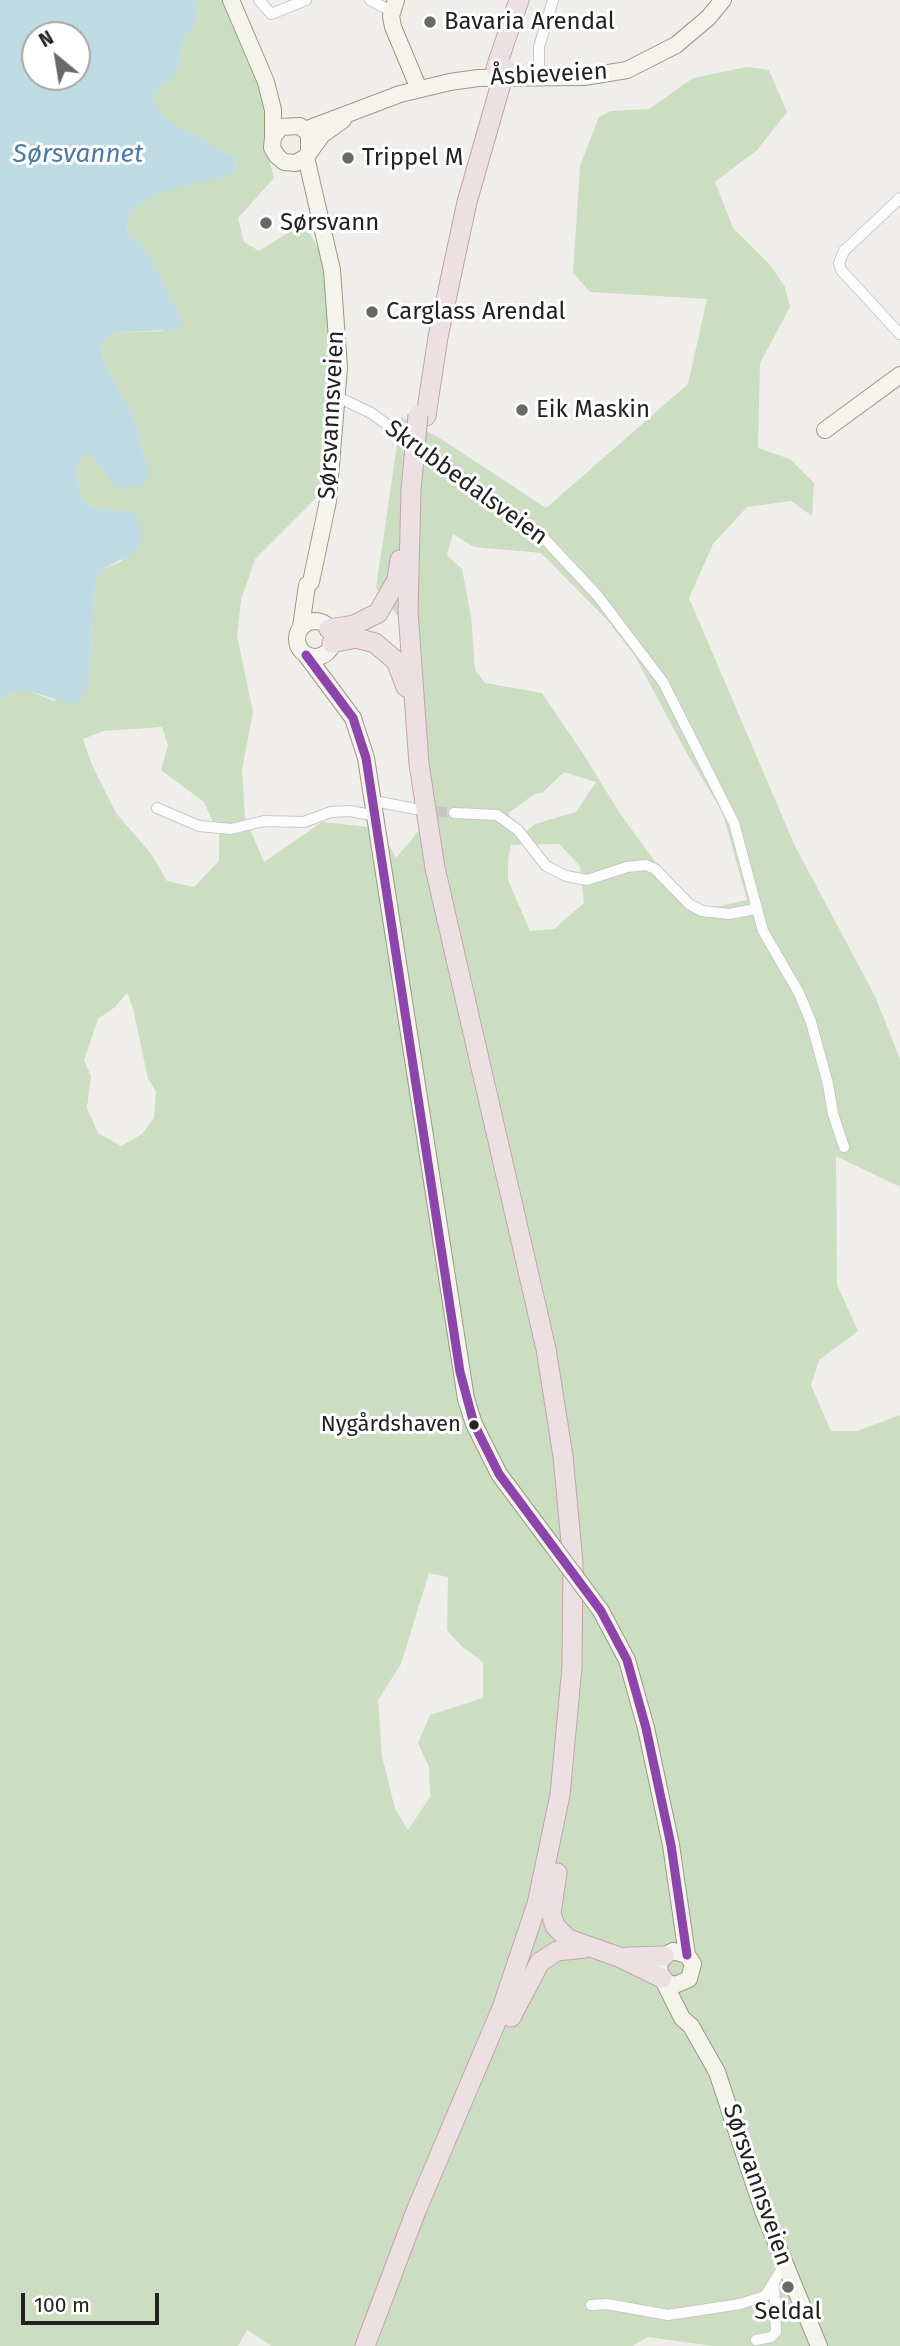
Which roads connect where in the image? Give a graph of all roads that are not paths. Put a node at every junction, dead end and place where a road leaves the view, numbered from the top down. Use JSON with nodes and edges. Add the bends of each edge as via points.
{"nodes":[{"id":1,"x":231,"y":0,"type":"edge"},
{"id":2,"x":259,"y":0,"type":"edge"},
{"id":3,"x":306,"y":0,"type":"edge"},
{"id":4,"x":370,"y":0,"type":"edge"},
{"id":5,"x":519,"y":0,"type":"edge"},
{"id":6,"x":529,"y":0,"type":"edge"},
{"id":7,"x":554,"y":0,"type":"edge"},
{"id":8,"x":723,"y":0,"type":"edge"},
{"id":9,"x":393,"y":5,"type":"edge"},
{"id":10,"x":539,"y":76,"type":"junction"},
{"id":11,"x":498,"y":78,"type":"junction"},
{"id":12,"x":266,"y":82,"type":"junction"},
{"id":13,"x":419,"y":89,"type":"junction"},
{"id":14,"x":356,"y":111,"type":"junction"},
{"id":15,"x":302,"y":128,"type":"junction"},
{"id":16,"x":273,"y":137,"type":"junction"},
{"id":17,"x":308,"y":154,"type":"junction"},
{"id":18,"x":284,"y":162,"type":"junction"},
{"id":19,"x":900,"y":198,"type":"edge"},
{"id":20,"x":315,"y":207,"type":"junction"},
{"id":21,"x":900,"y":334,"type":"edge"},
{"id":22,"x":900,"y":375,"type":"edge"},
{"id":23,"x":338,"y":397,"type":"junction"},
{"id":24,"x":825,"y":430,"type":"dead end"},
{"id":25,"x":415,"y":491,"type":"junction"},
{"id":26,"x":311,"y":582,"type":"junction"},
{"id":27,"x":301,"y":627,"type":"junction"},
{"id":28,"x":329,"y":636,"type":"junction"},
{"id":29,"x":306,"y":655,"type":"junction"},
{"id":30,"x":334,"y":689,"type":"junction"},
{"id":31,"x":419,"y":764,"type":"junction"},
{"id":32,"x":157,"y":808,"type":"dead end"},
{"id":33,"x":375,"y":809,"type":"junction"},
{"id":34,"x":416,"y":809,"type":"tunnel mouth"},
{"id":35,"x":454,"y":813,"type":"tunnel mouth"},
{"id":36,"x":755,"y":909,"type":"junction"},
{"id":37,"x":844,"y":1147,"type":"dead end"},
{"id":38,"x":561,"y":1848,"type":"junction"},
{"id":39,"x":680,"y":1914,"type":"junction"},
{"id":40,"x":588,"y":1948,"type":"junction"},
{"id":41,"x":666,"y":1954,"type":"junction"},
{"id":42,"x":687,"y":1955,"type":"junction"},
{"id":43,"x":619,"y":1957,"type":"junction"},
{"id":44,"x":689,"y":1979,"type":"junction"},
{"id":45,"x":664,"y":1980,"type":"junction"},
{"id":46,"x":511,"y":2017,"type":"junction"},
{"id":47,"x":691,"y":2026,"type":"junction"},
{"id":48,"x":785,"y":2264,"type":"junction"},
{"id":49,"x":774,"y":2284,"type":"junction"},
{"id":50,"x":591,"y":2305,"type":"dead end"},
{"id":51,"x":756,"y":2340,"type":"dead end"},
{"id":52,"x":365,"y":2346,"type":"edge"},
{"id":53,"x":375,"y":2346,"type":"edge"},
{"id":54,"x":819,"y":2346,"type":"edge"}],
"edges":[{"from":1,"to":12,"type":"main road"},
{"from":2,"to":3,"type":"street","via":[[271,14]]},
{"from":4,"to":9,"type":"street"},
{"from":5,"to":11,"type":"highway"},
{"from":6,"to":11,"type":"highway"},
{"from":7,"to":10,"type":"street","via":[[539,47]]},
{"from":8,"to":10,"type":"main road","name":"Åsbieveien","via":[[692,33],[644,64],[591,76]]},
{"from":9,"to":13,"type":"main road","via":[[393,27]]},
{"from":10,"to":13,"type":"main road","name":"Åsbieveien","via":[[478,78]]},
{"from":11,"to":25,"type":"highway","bridge":true,"via":[[460,194],[430,330]]},
{"from":12,"to":15,"type":"main road"},
{"from":12,"to":16,"type":"main road"},
{"from":13,"to":14,"type":"main road","name":"Åsbieveien"},
{"from":14,"to":15,"type":"main road","name":"Åsbieveien"},
{"from":14,"to":17,"type":"main road","name":"Åsbieveien","via":[[322,135]]},
{"from":15,"to":16,"type":"main road","via":[[281,127]]},
{"from":15,"to":17,"type":"main road","via":[[311,140]]},
{"from":16,"to":18,"type":"main road","via":[[274,153]]},
{"from":17,"to":18,"type":"main road","via":[[296,163]]},
{"from":17,"to":20,"type":"main road","name":"Sørsvannsveien"},
{"from":18,"to":20,"type":"main road","name":"Sørsvannsveien","via":[[294,170]]},
{"from":19,"to":21,"type":"street","via":[[844,251],[839,263]]},
{"from":20,"to":23,"type":"main road","name":"Sørsvannsveien","via":[[335,288]]},
{"from":22,"to":24,"type":"main road"},
{"from":23,"to":26,"type":"main road","name":"Sørsvannsveien","via":[[328,501]]},
{"from":23,"to":36,"type":"street","name":"Skrubbedalsveien","via":[[371,413],[540,534],[597,595],[663,682],[701,753],[734,823]]},
{"from":25,"to":28,"type":"highway","via":[[397,580],[383,607],[365,621]]},
{"from":25,"to":31,"type":"highway","via":[[408,611]]},
{"from":25,"to":38,"type":"highway","via":[[419,631],[432,789],[445,872],[555,1353],[572,1460],[580,1572],[580,1674]]},
{"from":26,"to":27,"type":"main road","name":"Sørsvannsveien"},
{"from":26,"to":28,"type":"main road","name":"Sørsvannsveien","via":[[314,604]]},
{"from":27,"to":28,"type":"main road","via":[[312,621]]},
{"from":27,"to":29,"type":"main road","via":[[297,642]]},
{"from":28,"to":29,"type":"main road","via":[[317,657]]},
{"from":28,"to":30,"type":"main road","name":"Sørsvannsveien"},
{"from":28,"to":31,"type":"highway","via":[[374,643],[396,661],[404,676]]},
{"from":29,"to":30,"type":"main road","name":"Sørsvannsveien"},
{"from":30,"to":33,"type":"main road","name":"Sørsvannsveien","via":[[358,728]]},
{"from":31,"to":52,"type":"highway","via":[[435,868],[546,1349],[573,1563],[572,1667],[560,1796],[537,1905],[502,2008]]},
{"from":32,"to":33,"type":"street","via":[[200,826],[231,829]]},
{"from":33,"to":34,"type":"street"},
{"from":33,"to":39,"type":"main road","name":"Sørsvannsveien","bridge":true,"via":[[460,1372],[474,1424],[499,1474],[601,1611],[627,1660],[671,1845]]},
{"from":35,"to":36,"type":"street","via":[[497,815],[518,830],[545,866],[566,876],[587,880],[646,865],[702,911],[729,914]]},
{"from":36,"to":37,"type":"street","name":"Skrubbedalsveien","via":[[811,1022]]},
{"from":38,"to":40,"type":"highway","via":[[551,1913],[555,1926]]},
{"from":38,"to":46,"type":"highway","via":[[547,1911]]},
{"from":39,"to":41,"type":"main road","name":"Sørsvannsveien"},
{"from":39,"to":42,"type":"main road","name":"Sørsvannsveien"},
{"from":40,"to":43,"type":"highway"},
{"from":40,"to":46,"type":"highway","via":[[557,1951],[540,1962]]},
{"from":41,"to":42,"type":"main road","via":[[678,1951]]},
{"from":41,"to":43,"type":"highway"},
{"from":41,"to":45,"type":"main road","via":[[659,1964]]},
{"from":42,"to":44,"type":"main road","via":[[693,1969]]},
{"from":43,"to":45,"type":"highway"},
{"from":44,"to":45,"type":"main road","via":[[675,1985]]},
{"from":44,"to":47,"type":"main road","name":"Sørsvannsveien","via":[[685,2000]]},
{"from":45,"to":47,"type":"main road","name":"Sørsvannsveien","via":[[682,2018]]},
{"from":46,"to":53,"type":"highway","via":[[423,2217]]},
{"from":47,"to":48,"type":"main road","name":"Sørsvannsveien","via":[[717,2072]]},
{"from":48,"to":49,"type":"street"},
{"from":48,"to":54,"type":"main road","name":"Sørsvannsveien"},
{"from":49,"to":50,"type":"street","via":[[755,2300],[682,2315]]},
{"from":49,"to":51,"type":"street","via":[[776,2332]]}]}
